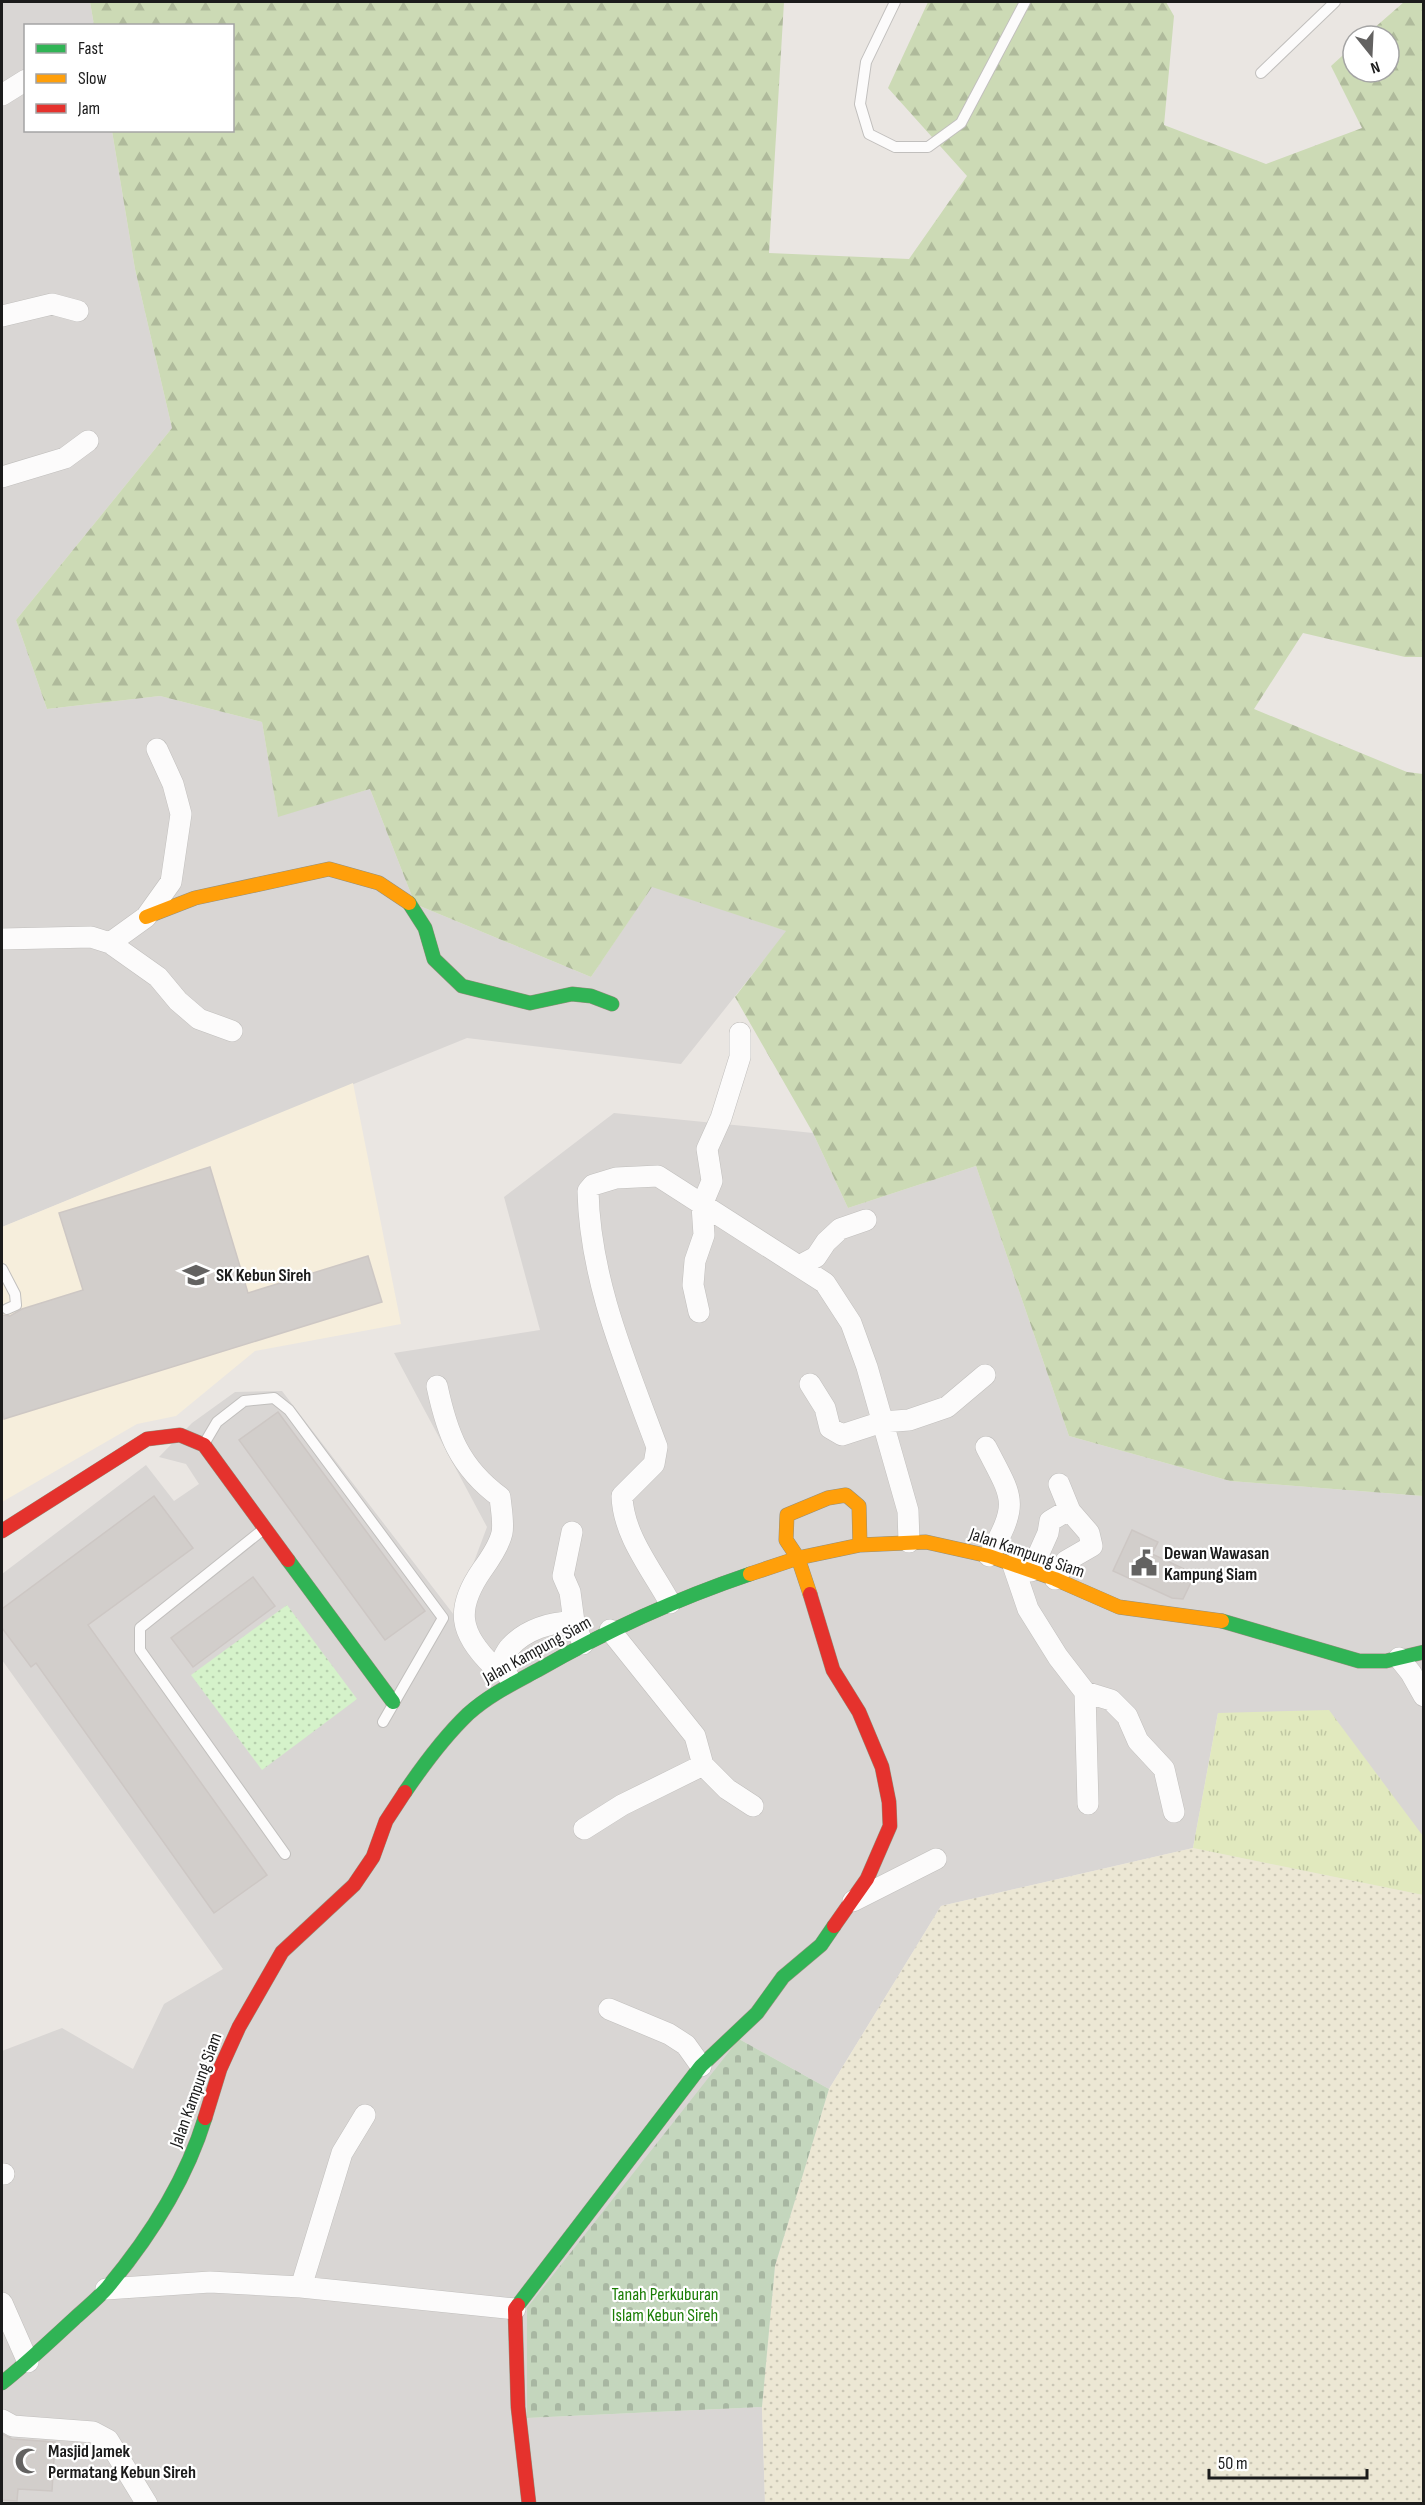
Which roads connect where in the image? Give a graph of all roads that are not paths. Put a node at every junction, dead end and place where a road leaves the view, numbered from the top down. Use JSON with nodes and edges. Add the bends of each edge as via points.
{"nodes":[{"id":1,"x":895,"y":2,"type":"edge"},
{"id":2,"x":1025,"y":2,"type":"edge"},
{"id":3,"x":1335,"y":2,"type":"edge"},
{"id":4,"x":1261,"y":73,"type":"dead end"},
{"id":5,"x":24,"y":81,"type":"edge"},
{"id":6,"x":2,"y":95,"type":"edge"},
{"id":7,"x":78,"y":311,"type":"dead end"},
{"id":8,"x":2,"y":316,"type":"edge"},
{"id":9,"x":88,"y":441,"type":"dead end"},
{"id":10,"x":2,"y":476,"type":"edge"},
{"id":11,"x":158,"y":749,"type":"dead end"},
{"id":12,"x":146,"y":917,"type":"junction"},
{"id":13,"x":2,"y":939,"type":"edge"},
{"id":14,"x":110,"y":943,"type":"junction"},
{"id":15,"x":612,"y":1004,"type":"dead end"},
{"id":16,"x":232,"y":1031,"type":"dead end"},
{"id":17,"x":740,"y":1033,"type":"dead end"},
{"id":18,"x":702,"y":1205,"type":"junction"},
{"id":19,"x":866,"y":1220,"type":"dead end"},
{"id":20,"x":799,"y":1266,"type":"junction"},
{"id":21,"x":2,"y":1269,"type":"edge"},
{"id":22,"x":7,"y":1309,"type":"dead end"},
{"id":23,"x":699,"y":1312,"type":"dead end"},
{"id":24,"x":984,"y":1375,"type":"dead end"},
{"id":25,"x":810,"y":1384,"type":"dead end"},
{"id":26,"x":437,"y":1386,"type":"dead end"},
{"id":27,"x":882,"y":1422,"type":"junction"},
{"id":28,"x":204,"y":1445,"type":"junction"},
{"id":29,"x":986,"y":1447,"type":"dead end"},
{"id":30,"x":1059,"y":1484,"type":"dead end"},
{"id":31,"x":1070,"y":1511,"type":"junction"},
{"id":32,"x":266,"y":1528,"type":"junction"},
{"id":33,"x":2,"y":1531,"type":"edge"},
{"id":34,"x":572,"y":1532,"type":"dead end"},
{"id":35,"x":909,"y":1542,"type":"junction"},
{"id":36,"x":860,"y":1545,"type":"junction"},
{"id":37,"x":989,"y":1556,"type":"junction"},
{"id":38,"x":798,"y":1558,"type":"junction"},
{"id":39,"x":1022,"y":1568,"type":"junction"},
{"id":40,"x":1055,"y":1579,"type":"junction"},
{"id":41,"x":670,"y":1603,"type":"junction"},
{"id":42,"x":574,"y":1622,"type":"junction"},
{"id":43,"x":610,"y":1630,"type":"junction"},
{"id":44,"x":583,"y":1644,"type":"junction"},
{"id":45,"x":1423,"y":1650,"type":"edge"},
{"id":46,"x":1399,"y":1658,"type":"junction"},
{"id":47,"x":501,"y":1664,"type":"junction"},
{"id":48,"x":511,"y":1683,"type":"junction"},
{"id":49,"x":1084,"y":1692,"type":"junction"},
{"id":50,"x":1424,"y":1696,"type":"edge"},
{"id":51,"x":393,"y":1702,"type":"junction"},
{"id":52,"x":383,"y":1722,"type":"dead end"},
{"id":53,"x":703,"y":1764,"type":"junction"},
{"id":54,"x":1088,"y":1804,"type":"dead end"},
{"id":55,"x":753,"y":1806,"type":"dead end"},
{"id":56,"x":1174,"y":1812,"type":"dead end"},
{"id":57,"x":584,"y":1829,"type":"dead end"},
{"id":58,"x":285,"y":1854,"type":"dead end"},
{"id":59,"x":936,"y":1859,"type":"dead end"},
{"id":60,"x":853,"y":1901,"type":"junction"},
{"id":61,"x":609,"y":2009,"type":"dead end"},
{"id":62,"x":701,"y":2066,"type":"junction"},
{"id":63,"x":365,"y":2115,"type":"dead end"},
{"id":64,"x":301,"y":2287,"type":"junction"},
{"id":65,"x":106,"y":2289,"type":"junction"},
{"id":66,"x":2,"y":2303,"type":"edge"},
{"id":67,"x":515,"y":2309,"type":"junction"},
{"id":68,"x":28,"y":2362,"type":"junction"},
{"id":69,"x":2,"y":2383,"type":"edge"},
{"id":70,"x":2,"y":2420,"type":"edge"},
{"id":71,"x":147,"y":2504,"type":"edge"},
{"id":72,"x":529,"y":2504,"type":"edge"}],
"edges":[{"from":1,"to":2,"type":"lane","via":[[866,62],[860,104],[869,134],[895,147],[928,147],[961,123]]},
{"from":3,"to":4,"type":"lane"},
{"from":5,"to":6,"type":"street"},
{"from":7,"to":8,"type":"street","via":[[52,304]]},
{"from":9,"to":10,"type":"street","via":[[65,458]]},
{"from":11,"to":12,"type":"street","via":[[181,814],[171,882]]},
{"from":12,"to":14,"type":"street"},
{"from":12,"to":15,"type":"street","via":[[195,898],[328,869],[379,883],[408,902],[425,928],[434,959],[462,986],[530,1003],[572,994]]},
{"from":13,"to":14,"type":"street","via":[[91,937]]},
{"from":14,"to":16,"type":"street","via":[[158,977],[199,1019]]},
{"from":17,"to":18,"type":"street","via":[[735,1075],[707,1149],[712,1181]]},
{"from":18,"to":20,"type":"street"},
{"from":18,"to":23,"type":"street","via":[[704,1235],[695,1261],[693,1285]]},
{"from":18,"to":41,"type":"street","via":[[658,1176],[615,1178],[593,1185],[588,1191],[607,1311],[657,1447],[654,1464],[622,1496],[622,1511],[629,1531]]},
{"from":19,"to":20,"type":"street","via":[[840,1229],[816,1257]]},
{"from":20,"to":27,"type":"street","via":[[825,1283],[851,1323]]},
{"from":21,"to":22,"type":"lane","via":[[15,1294],[16,1305]]},
{"from":24,"to":27,"type":"street","via":[[947,1407],[909,1420]]},
{"from":25,"to":27,"type":"street","via":[[825,1408],[830,1428],[836,1432],[842,1435]]},
{"from":26,"to":47,"type":"street","via":[[446,1424],[462,1457],[481,1483],[500,1497],[502,1533],[465,1600],[463,1614],[473,1642],[494,1666]]},
{"from":27,"to":35,"type":"street","via":[[908,1511]]},
{"from":28,"to":32,"type":"street"},
{"from":28,"to":33,"type":"street","via":[[180,1434],[147,1439]]},
{"from":28,"to":51,"type":"lane","via":[[217,1422],[244,1401],[274,1398],[289,1410],[443,1618]]},
{"from":29,"to":37,"type":"street","via":[[1006,1486],[1011,1511]]},
{"from":30,"to":31,"type":"street"},
{"from":31,"to":39,"type":"street","via":[[1050,1521],[1048,1533]]},
{"from":31,"to":40,"type":"street","via":[[1089,1533],[1092,1546],[1066,1561]]},
{"from":32,"to":51,"type":"street"},
{"from":32,"to":58,"type":"lane","via":[[140,1628],[140,1650]]},
{"from":34,"to":42,"type":"street","via":[[563,1576],[570,1592]]},
{"from":35,"to":36,"type":"street","name":"Jalan Kampung Siam"},
{"from":35,"to":37,"type":"street","name":"Jalan Kampung Siam"},
{"from":36,"to":38,"type":"street","name":"Jalan Kampung Siam"},
{"from":36,"to":38,"type":"street","via":[[859,1506],[846,1495],[828,1498],[787,1515],[786,1540]]},
{"from":37,"to":39,"type":"street","name":"Jalan Kampung Siam"},
{"from":38,"to":41,"type":"street","name":"Jalan Kampung Siam"},
{"from":38,"to":60,"type":"street","via":[[833,1670],[869,1735],[882,1767],[889,1802],[890,1826]]},
{"from":39,"to":40,"type":"street","name":"Jalan Kampung Siam"},
{"from":39,"to":49,"type":"street","via":[[1019,1586],[1037,1626]]},
{"from":40,"to":46,"type":"street","name":"Jalan Kampung Siam","via":[[1119,1606],[1227,1622],[1359,1661]]},
{"from":41,"to":43,"type":"street","name":"Jalan Kampung Siam"},
{"from":42,"to":44,"type":"street"},
{"from":42,"to":47,"type":"street","via":[[556,1621],[533,1631],[509,1647]]},
{"from":43,"to":44,"type":"street","name":"Jalan Kampung Siam"},
{"from":43,"to":53,"type":"street","via":[[695,1736]]},
{"from":44,"to":48,"type":"street","name":"Jalan Kampung Siam"},
{"from":45,"to":46,"type":"street","name":"Jalan Kampung Siam"},
{"from":46,"to":50,"type":"street"},
{"from":47,"to":48,"type":"street"},
{"from":48,"to":65,"type":"street","name":"Jalan Kampung Siam","via":[[468,1714],[426,1760],[386,1821],[373,1857],[354,1885],[282,1952],[238,2027],[182,2176],[151,2229]]},
{"from":49,"to":54,"type":"street"},
{"from":49,"to":56,"type":"street","via":[[1112,1700],[1127,1716],[1138,1741],[1164,1769]]},
{"from":51,"to":52,"type":"lane"},
{"from":53,"to":55,"type":"street","via":[[727,1790]]},
{"from":53,"to":57,"type":"street"},
{"from":59,"to":60,"type":"street"},
{"from":60,"to":62,"type":"street","via":[[821,1945],[783,1977],[757,2013]]},
{"from":61,"to":62,"type":"street","via":[[669,2034],[686,2045]]},
{"from":62,"to":67,"type":"street"},
{"from":63,"to":64,"type":"street","via":[[342,2153]]},
{"from":64,"to":65,"type":"street","via":[[210,2282]]},
{"from":64,"to":67,"type":"street"},
{"from":65,"to":68,"type":"street","name":"Jalan Kampung Siam"},
{"from":66,"to":68,"type":"street"},
{"from":67,"to":72,"type":"street","via":[[518,2407]]},
{"from":68,"to":69,"type":"street","name":"Jalan Kampung Siam"},
{"from":70,"to":71,"type":"street","via":[[12,2426],[93,2432],[108,2440]]}]}
